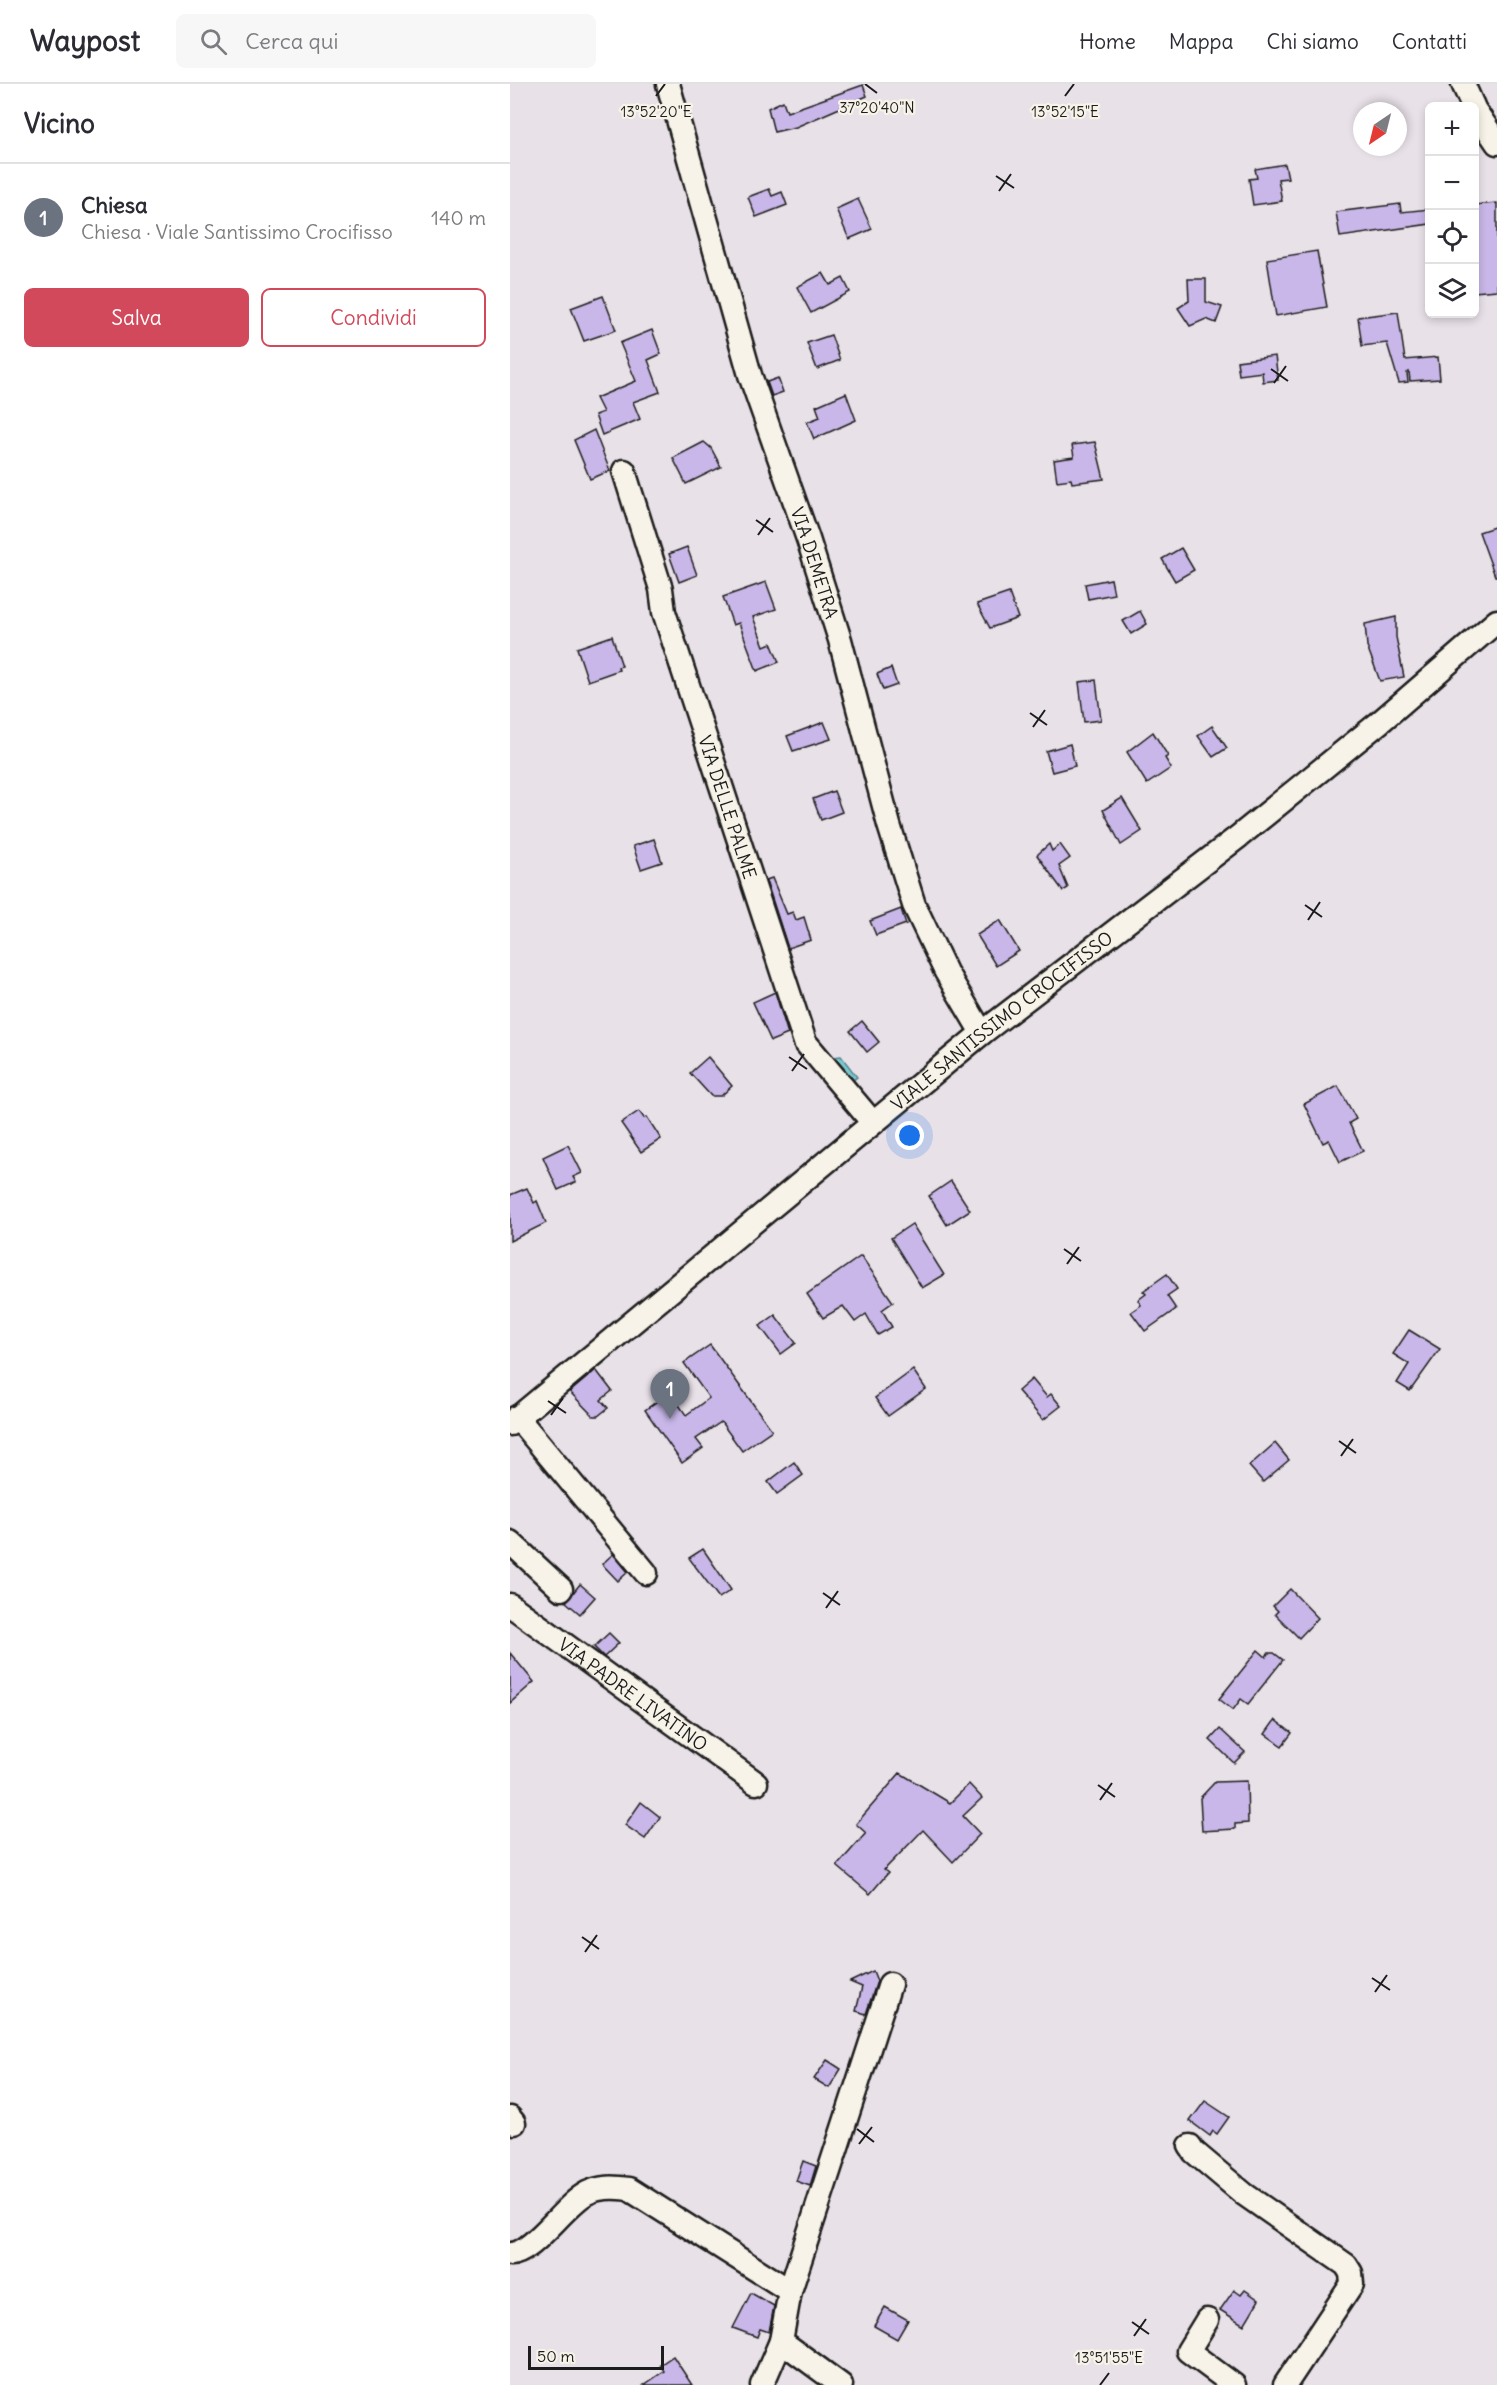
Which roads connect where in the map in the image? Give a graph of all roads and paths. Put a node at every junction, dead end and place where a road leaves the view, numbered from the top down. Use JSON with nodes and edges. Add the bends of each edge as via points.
{"nodes":[{"id":1,"x":668,"y":84,"type":"edge"},
{"id":2,"x":1463,"y":84,"type":"edge"},
{"id":3,"x":1471,"y":102,"type":"edge"},
{"id":4,"x":1479,"y":116,"type":"edge"},
{"id":5,"x":1497,"y":143,"type":"edge"},
{"id":6,"x":624,"y":471,"type":"dead end"},
{"id":7,"x":1497,"y":621,"type":"edge"},
{"id":8,"x":982,"y":1033,"type":"junction"},
{"id":9,"x":873,"y":1124,"type":"junction"},
{"id":10,"x":512,"y":1421,"type":"edge"},
{"id":11,"x":510,"y":1542,"type":"edge"},
{"id":12,"x":646,"y":1573,"type":"dead end"},
{"id":13,"x":561,"y":1589,"type":"dead end"},
{"id":14,"x":510,"y":1605,"type":"edge"},
{"id":15,"x":756,"y":1783,"type":"dead end"},
{"id":16,"x":891,"y":1984,"type":"dead end"},
{"id":17,"x":1190,"y":2146,"type":"dead end"},
{"id":18,"x":510,"y":2254,"type":"edge"},
{"id":19,"x":790,"y":2291,"type":"junction"},
{"id":20,"x":1207,"y":2320,"type":"dead end"},
{"id":21,"x":781,"y":2341,"type":"junction"},
{"id":22,"x":762,"y":2385,"type":"edge"},
{"id":23,"x":841,"y":2385,"type":"edge"},
{"id":24,"x":1234,"y":2385,"type":"edge"},
{"id":25,"x":1285,"y":2385,"type":"edge"}],
"edges":[{"from":1,"to":8,"type":"street","name":"VIA DEMETRA","via":[[750,375],[840,640],[914,904],[946,972]]},
{"from":2,"to":3,"type":"street"},
{"from":4,"to":5,"type":"street"},
{"from":6,"to":9,"type":"street","name":"VIA DELLE PALME","via":[[661,589],[664,612],[805,1042]]},
{"from":7,"to":8,"type":"street","name":"VIALE SANTISSIMO CROCIFISSO","via":[[1380,723],[1238,837]]},
{"from":8,"to":9,"type":"street","name":"VIALE SANTISSIMO CROCIFISSO"},
{"from":9,"to":10,"type":"street","name":"VIALE SANTISSIMO CROCIFISSO"},
{"from":10,"to":12,"type":"street"},
{"from":11,"to":13,"type":"street"},
{"from":14,"to":15,"type":"street","name":"VIA PADRE LIVATINO"},
{"from":16,"to":19,"type":"street"},
{"from":17,"to":25,"type":"street","via":[[1244,2194],[1346,2265],[1351,2273],[1352,2283]]},
{"from":18,"to":19,"type":"street","via":[[526,2248],[588,2192],[608,2187],[629,2188]]},
{"from":19,"to":21,"type":"street"},
{"from":20,"to":24,"type":"street","via":[[1188,2351]]},
{"from":21,"to":22,"type":"street"},
{"from":21,"to":23,"type":"street"}]}
